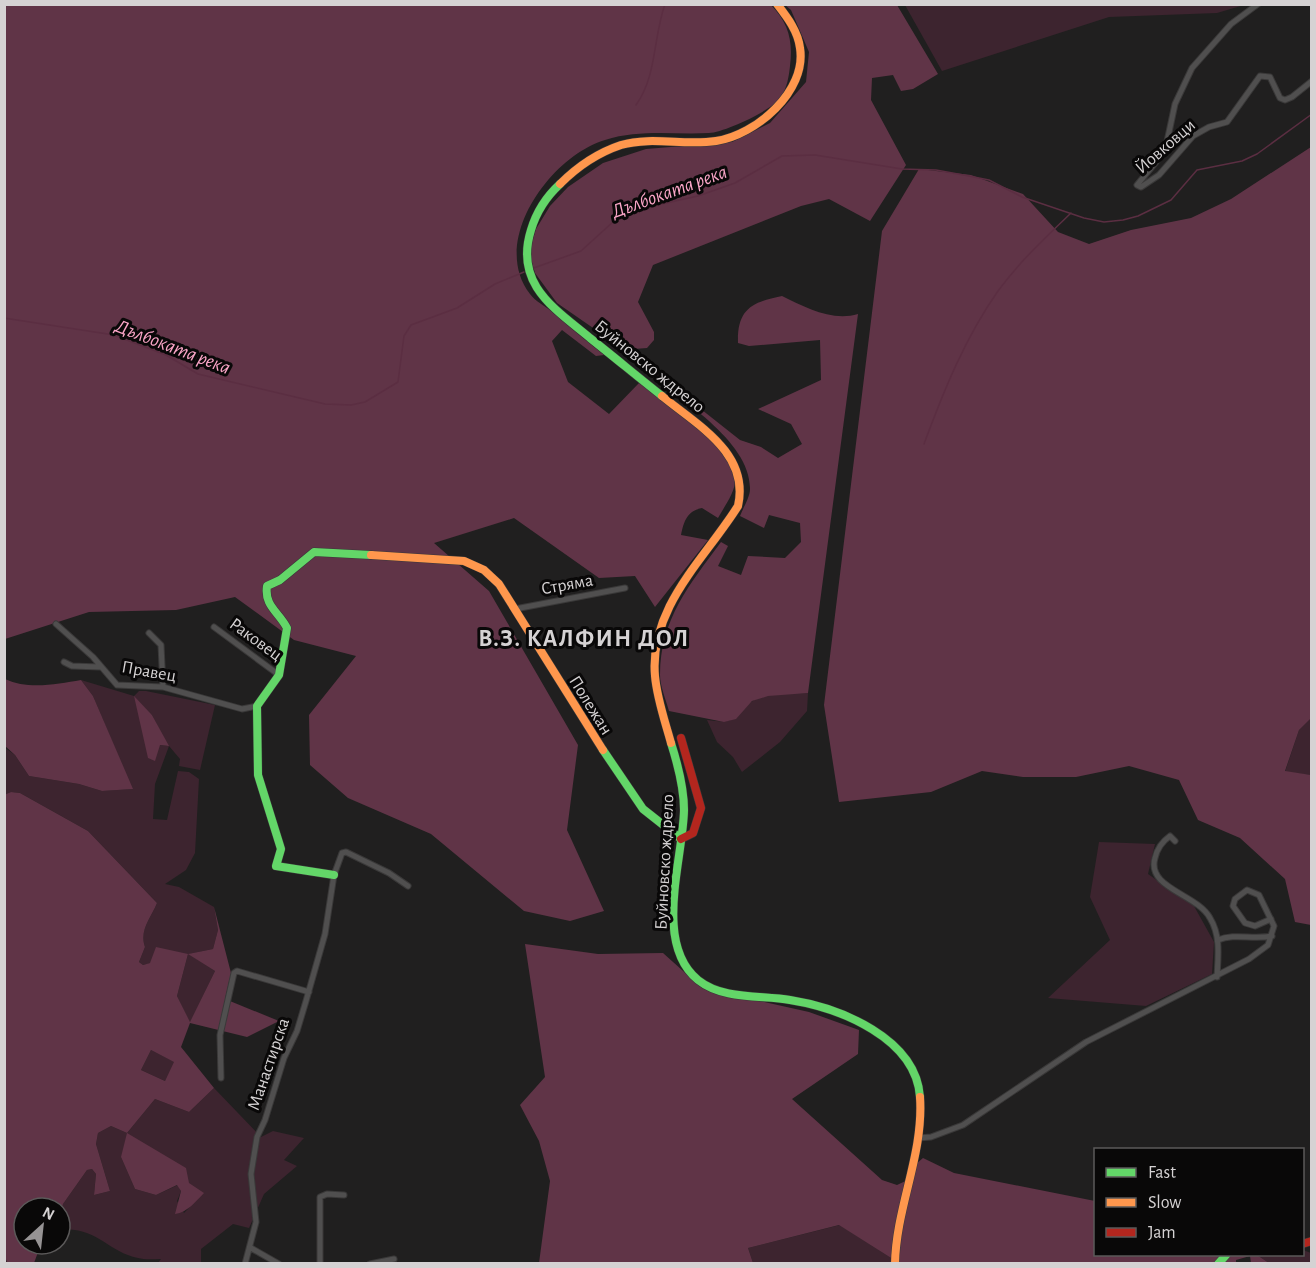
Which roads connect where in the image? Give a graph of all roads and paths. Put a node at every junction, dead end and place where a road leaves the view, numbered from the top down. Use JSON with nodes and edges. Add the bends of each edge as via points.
{"nodes":[{"id":1,"x":777,"y":4,"type":"edge"},
{"id":2,"x":1258,"y":4,"type":"edge"},
{"id":3,"x":1311,"y":81,"type":"edge"},
{"id":4,"x":625,"y":588,"type":"dead end"},
{"id":5,"x":514,"y":609,"type":"junction"},
{"id":6,"x":56,"y":624,"type":"dead end"},
{"id":7,"x":214,"y":627,"type":"dead end"},
{"id":8,"x":150,"y":633,"type":"dead end"},
{"id":9,"x":64,"y":662,"type":"dead end"},
{"id":10,"x":100,"y":667,"type":"junction"},
{"id":11,"x":279,"y":675,"type":"junction"},
{"id":12,"x":163,"y":687,"type":"junction"},
{"id":13,"x":257,"y":706,"type":"junction"},
{"id":14,"x":681,"y":738,"type":"dead end"},
{"id":15,"x":681,"y":839,"type":"junction"},
{"id":16,"x":1175,"y":841,"type":"dead end"},
{"id":17,"x":334,"y":875,"type":"junction"},
{"id":18,"x":408,"y":886,"type":"dead end"},
{"id":19,"x":1271,"y":919,"type":"junction"},
{"id":20,"x":1272,"y":936,"type":"junction"},
{"id":21,"x":1218,"y":940,"type":"junction"},
{"id":22,"x":1217,"y":977,"type":"junction"},
{"id":23,"x":309,"y":992,"type":"junction"},
{"id":24,"x":221,"y":1078,"type":"dead end"},
{"id":25,"x":918,"y":1138,"type":"junction"},
{"id":26,"x":344,"y":1195,"type":"dead end"},
{"id":27,"x":251,"y":1248,"type":"junction"},
{"id":28,"x":394,"y":1258,"type":"dead end"},
{"id":29,"x":245,"y":1263,"type":"edge"},
{"id":30,"x":279,"y":1263,"type":"edge"},
{"id":31,"x":320,"y":1263,"type":"edge"},
{"id":32,"x":370,"y":1263,"type":"edge"},
{"id":33,"x":895,"y":1263,"type":"edge"}],
"edges":[{"from":1,"to":15,"type":"street","name":"Буйновско ждрело","via":[[796,32],[802,56],[801,74],[782,103],[738,134],[718,141],[646,141],[622,145],[595,157],[549,197],[534,220],[527,243],[526,261],[531,277],[553,307],[722,445],[741,475],[738,506],[679,588],[659,630],[652,660],[657,702],[684,796]]},
{"from":2,"to":3,"type":"street","name":"Йовковци","via":[[1232,24],[1192,68],[1175,104],[1165,151],[1137,185],[1141,187],[1159,175],[1193,136],[1227,122],[1260,76],[1270,77],[1280,98],[1285,100]]},
{"from":4,"to":5,"type":"street","name":"Стряма"},
{"from":5,"to":11,"type":"street","name":"Полежан","via":[[499,584],[484,570],[464,561],[314,552],[267,586],[264,597],[287,628]]},
{"from":5,"to":15,"type":"street","name":"Полежан","via":[[627,789],[643,809]]},
{"from":6,"to":10,"type":"street","name":"Правец"},
{"from":7,"to":11,"type":"street","name":"Раковец"},
{"from":8,"to":12,"type":"street","via":[[160,645]]},
{"from":9,"to":10,"type":"street"},
{"from":10,"to":12,"type":"street","name":"Правец","via":[[117,685]]},
{"from":11,"to":13,"type":"street"},
{"from":12,"to":13,"type":"street","name":"Правец","via":[[242,709]]},
{"from":13,"to":17,"type":"street","via":[[258,775],[281,849],[276,866]]},
{"from":14,"to":15,"type":"street","via":[[701,808],[693,833]]},
{"from":15,"to":25,"type":"street","name":"Буйновско ждрело","via":[[675,936],[677,953],[684,964],[712,988],[809,1004],[887,1039],[912,1067],[920,1089]]},
{"from":16,"to":21,"type":"street","via":[[1170,836],[1158,850],[1153,867],[1156,876],[1204,909],[1215,926]]},
{"from":17,"to":18,"type":"street","via":[[346,852]]},
{"from":17,"to":23,"type":"street","name":"Манастирска","via":[[325,934]]},
{"from":19,"to":19,"type":"street","via":[[1255,926],[1245,922],[1233,906],[1235,899],[1247,890],[1256,891]]},
{"from":19,"to":20,"type":"street","via":[[1275,926]]},
{"from":20,"to":21,"type":"street","via":[[1228,936]]},
{"from":20,"to":22,"type":"street","via":[[1269,945],[1249,960]]},
{"from":21,"to":22,"type":"street"},
{"from":22,"to":25,"type":"street","via":[[1086,1042],[963,1125]]},
{"from":23,"to":24,"type":"street","via":[[247,973],[234,973],[220,1035]]},
{"from":23,"to":27,"type":"street","name":"Манастирска","via":[[257,1137],[251,1174],[256,1214]]},
{"from":25,"to":33,"type":"street","name":"Буйновско ждрело","via":[[897,1220]]},
{"from":26,"to":31,"type":"street","via":[[320,1197]]},
{"from":27,"to":29,"type":"street","name":"Манастирска"},
{"from":27,"to":30,"type":"street"},
{"from":28,"to":32,"type":"street"}]}
